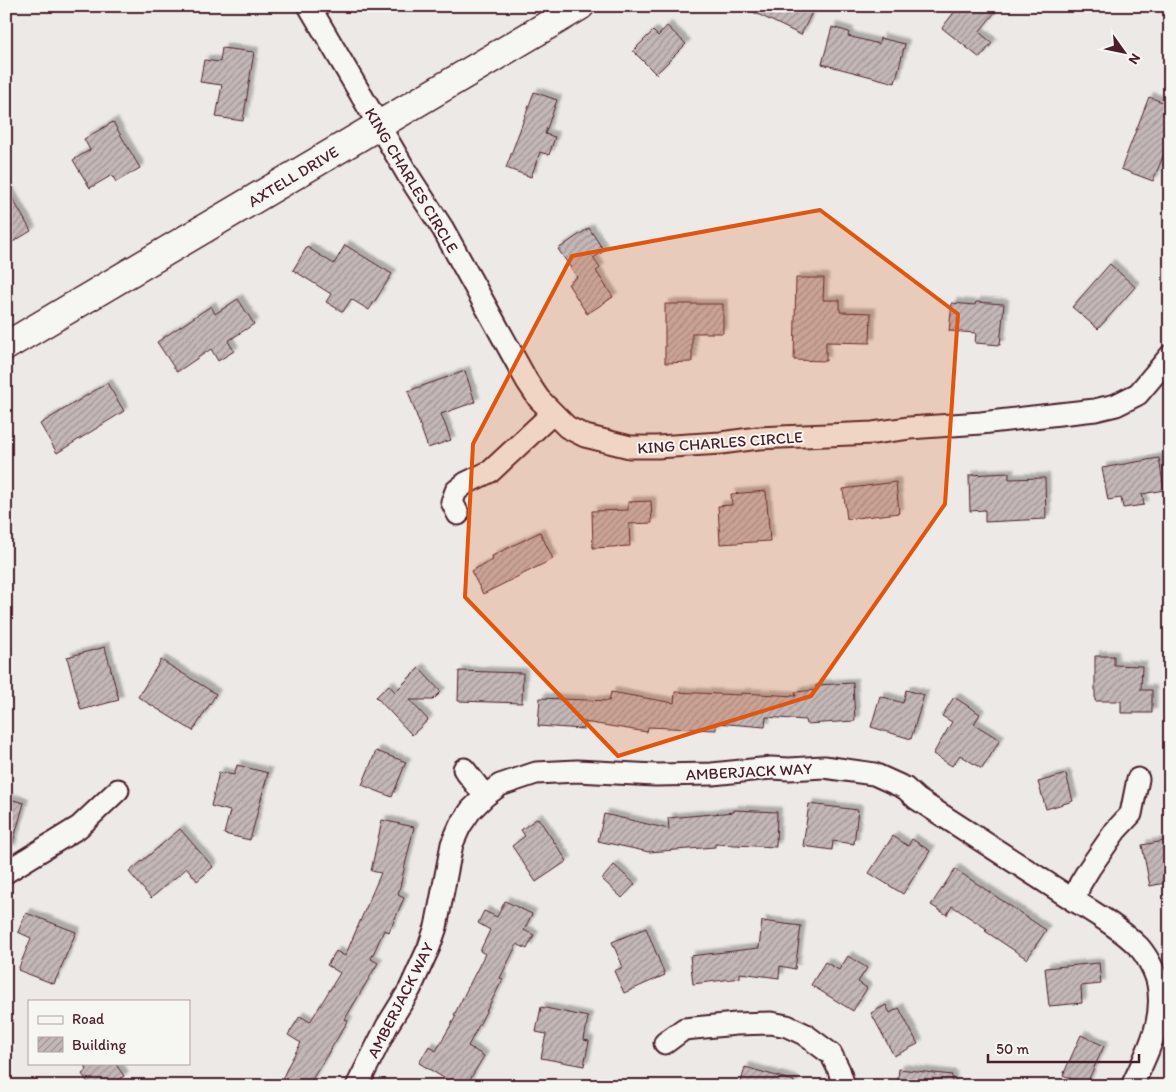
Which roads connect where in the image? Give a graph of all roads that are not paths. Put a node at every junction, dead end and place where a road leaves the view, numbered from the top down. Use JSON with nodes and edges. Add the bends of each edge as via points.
{"nodes":[{"id":1,"x":309,"y":6,"type":"edge"},
{"id":2,"x":580,"y":6,"type":"edge"},
{"id":3,"x":378,"y":126,"type":"junction"},
{"id":4,"x":6,"y":346,"type":"edge"},
{"id":5,"x":1170,"y":356,"type":"edge"},
{"id":6,"x":553,"y":413,"type":"junction"},
{"id":7,"x":458,"y":514,"type":"dead end"},
{"id":8,"x":464,"y":769,"type":"dead end"},
{"id":9,"x":1138,"y":780,"type":"dead end"},
{"id":10,"x":118,"y":790,"type":"dead end"},
{"id":11,"x":484,"y":796,"type":"junction"},
{"id":12,"x":6,"y":872,"type":"edge"},
{"id":13,"x":1074,"y":901,"type":"junction"},
{"id":14,"x":665,"y":1043,"type":"dead end"},
{"id":15,"x":357,"y":1086,"type":"edge"},
{"id":16,"x":844,"y":1086,"type":"edge"},
{"id":17,"x":1132,"y":1086,"type":"edge"}],
"edges":[{"from":1,"to":3,"type":"street","name":"KING CHARLES CIRCLE"},
{"from":2,"to":3,"type":"street","name":"AXTELL DRIVE"},
{"from":3,"to":4,"type":"street","name":"AXTELL DRIVE"},
{"from":3,"to":6,"type":"street","name":"KING CHARLES CIRCLE","via":[[443,228],[528,381]]},
{"from":5,"to":6,"type":"street","name":"KING CHARLES CIRCLE","via":[[1138,394],[1116,405],[1095,410],[873,433],[630,447],[585,436],[567,427]]},
{"from":6,"to":7,"type":"street","via":[[491,471],[456,491],[452,502]]},
{"from":8,"to":11,"type":"street"},
{"from":9,"to":13,"type":"street","via":[[1131,814],[1089,869]]},
{"from":10,"to":12,"type":"street","via":[[79,827]]},
{"from":11,"to":13,"type":"street","name":"AMBERJACK WAY","via":[[500,785],[536,772],[665,775],[824,767],[874,774],[905,788]]},
{"from":11,"to":15,"type":"street","name":"AMBERJACK WAY","via":[[470,810],[452,844],[429,948]]},
{"from":13,"to":17,"type":"street","name":"AMBERJACK WAY","via":[[1140,948],[1158,983],[1158,1027]]},
{"from":14,"to":16,"type":"street","via":[[684,1029],[736,1024],[787,1026],[831,1054]]}]}
